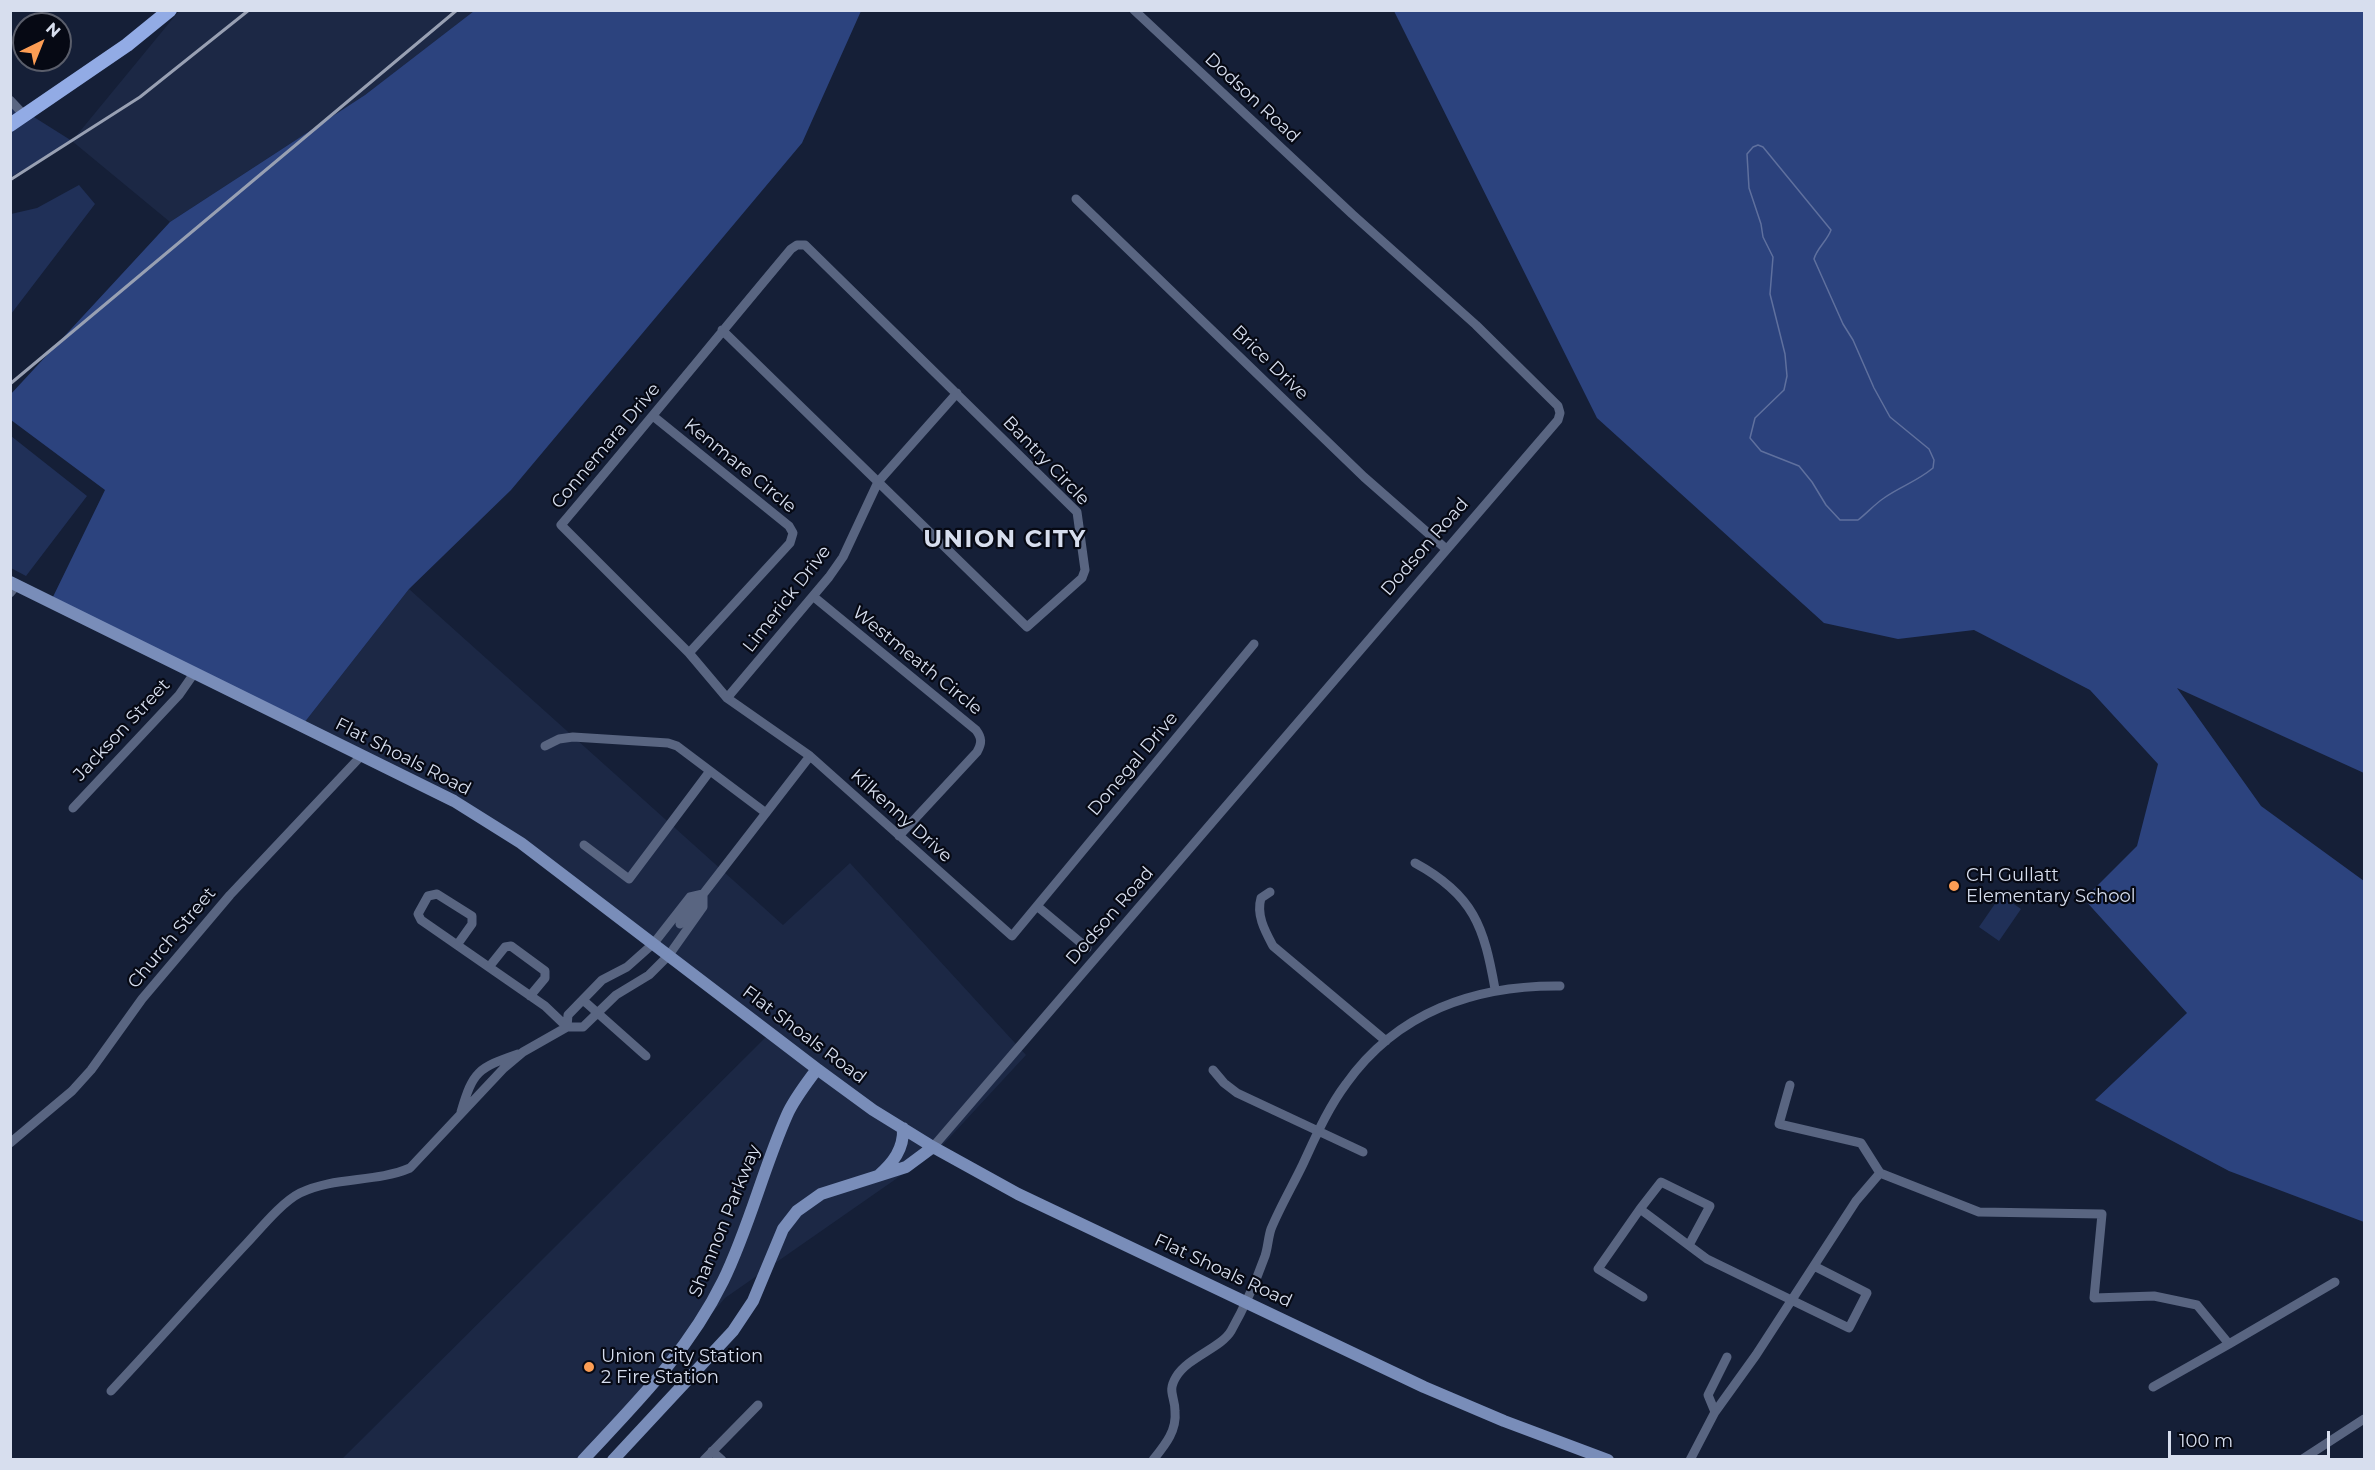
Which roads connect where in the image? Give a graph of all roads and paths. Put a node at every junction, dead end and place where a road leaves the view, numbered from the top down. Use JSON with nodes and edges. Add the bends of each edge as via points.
{"nodes":[{"id":1,"x":171,"y":10,"type":"edge"},
{"id":2,"x":1141,"y":13,"type":"edge"},
{"id":3,"x":10,"y":100,"type":"edge"},
{"id":4,"x":25,"y":116,"type":"junction"},
{"id":5,"x":10,"y":125,"type":"edge"},
{"id":6,"x":1076,"y":199,"type":"dead end"},
{"id":7,"x":723,"y":330,"type":"junction"},
{"id":8,"x":957,"y":393,"type":"junction"},
{"id":9,"x":653,"y":416,"type":"junction"},
{"id":10,"x":878,"y":482,"type":"junction"},
{"id":11,"x":1445,"y":548,"type":"junction"},
{"id":12,"x":12,"y":587,"type":"edge"},
{"id":13,"x":813,"y":597,"type":"junction"},
{"id":14,"x":1254,"y":644,"type":"dead end"},
{"id":15,"x":689,"y":653,"type":"junction"},
{"id":16,"x":195,"y":672,"type":"junction"},
{"id":17,"x":727,"y":698,"type":"junction"},
{"id":18,"x":545,"y":746,"type":"dead end"},
{"id":19,"x":362,"y":755,"type":"junction"},
{"id":20,"x":810,"y":756,"type":"junction"},
{"id":21,"x":710,"y":771,"type":"junction"},
{"id":22,"x":73,"y":808,"type":"dead end"},
{"id":23,"x":766,"y":813,"type":"junction"},
{"id":24,"x":899,"y":836,"type":"junction"},
{"id":25,"x":584,"y":845,"type":"dead end"},
{"id":26,"x":1415,"y":863,"type":"dead end"},
{"id":27,"x":1270,"y":892,"type":"dead end"},
{"id":28,"x":703,"y":894,"type":"junction"},
{"id":29,"x":1037,"y":906,"type":"junction"},
{"id":30,"x":680,"y":924,"type":"junction"},
{"id":31,"x":654,"y":943,"type":"junction"},
{"id":32,"x":457,"y":945,"type":"junction"},
{"id":33,"x":1087,"y":948,"type":"dead end"},
{"id":34,"x":669,"y":955,"type":"junction"},
{"id":35,"x":489,"y":968,"type":"junction"},
{"id":36,"x":1560,"y":986,"type":"dead end"},
{"id":37,"x":1495,"y":989,"type":"junction"},
{"id":38,"x":530,"y":996,"type":"junction"},
{"id":39,"x":583,"y":1000,"type":"junction"},
{"id":40,"x":597,"y":1013,"type":"junction"},
{"id":41,"x":567,"y":1027,"type":"junction"},
{"id":42,"x":1386,"y":1041,"type":"junction"},
{"id":43,"x":523,"y":1052,"type":"junction"},
{"id":44,"x":646,"y":1056,"type":"dead end"},
{"id":45,"x":816,"y":1070,"type":"junction"},
{"id":46,"x":1213,"y":1070,"type":"dead end"},
{"id":47,"x":1790,"y":1085,"type":"dead end"},
{"id":48,"x":460,"y":1114,"type":"junction"},
{"id":49,"x":903,"y":1128,"type":"junction"},
{"id":50,"x":1319,"y":1131,"type":"junction"},
{"id":51,"x":10,"y":1143,"type":"edge"},
{"id":52,"x":933,"y":1147,"type":"junction"},
{"id":53,"x":1363,"y":1152,"type":"dead end"},
{"id":54,"x":1880,"y":1173,"type":"junction"},
{"id":55,"x":875,"y":1179,"type":"junction"},
{"id":56,"x":1640,"y":1209,"type":"junction"},
{"id":57,"x":1689,"y":1245,"type":"junction"},
{"id":58,"x":1814,"y":1266,"type":"junction"},
{"id":59,"x":2335,"y":1282,"type":"dead end"},
{"id":60,"x":1643,"y":1297,"type":"dead end"},
{"id":61,"x":1792,"y":1300,"type":"junction"},
{"id":62,"x":1245,"y":1302,"type":"junction"},
{"id":63,"x":2229,"y":1344,"type":"junction"},
{"id":64,"x":1727,"y":1357,"type":"dead end"},
{"id":65,"x":2152,"y":1387,"type":"dead end"},
{"id":66,"x":111,"y":1391,"type":"dead end"},
{"id":67,"x":758,"y":1405,"type":"dead end"},
{"id":68,"x":1715,"y":1412,"type":"junction"},
{"id":69,"x":2364,"y":1419,"type":"edge"},
{"id":70,"x":712,"y":1451,"type":"junction"},
{"id":71,"x":583,"y":1460,"type":"edge"},
{"id":72,"x":614,"y":1460,"type":"edge"},
{"id":73,"x":704,"y":1460,"type":"edge"},
{"id":74,"x":722,"y":1460,"type":"edge"},
{"id":75,"x":1154,"y":1460,"type":"edge"},
{"id":76,"x":1608,"y":1460,"type":"edge"},
{"id":77,"x":1690,"y":1460,"type":"edge"},
{"id":78,"x":2301,"y":1460,"type":"edge"}],
"edges":[{"from":1,"to":4,"type":"main road"},
{"from":2,"to":11,"type":"street","name":"Dodson Road","via":[[1558,406],[1558,420]]},
{"from":3,"to":4,"type":"street"},
{"from":4,"to":5,"type":"main road"},
{"from":6,"to":11,"type":"street","name":"Brice Drive","via":[[1365,477]]},
{"from":7,"to":8,"type":"street","name":"Bantry Circle","via":[[791,249],[804,245]]},
{"from":7,"to":9,"type":"street","name":"Connemara Drive"},
{"from":7,"to":10,"type":"street","name":"Bantry Circle"},
{"from":8,"to":10,"type":"street","name":"Limerick Drive"},
{"from":8,"to":10,"type":"street","name":"Bantry Circle","via":[[1077,512],[1085,570],[1082,578],[1027,627]]},
{"from":9,"to":15,"type":"street","name":"Connemara Drive","via":[[561,525]]},
{"from":9,"to":15,"type":"street","name":"Kenmare Circle","via":[[793,533],[790,543]]},
{"from":10,"to":13,"type":"street","name":"Limerick Drive","via":[[843,557]]},
{"from":11,"to":52,"type":"street","name":"Dodson Road"},
{"from":12,"to":16,"type":"street","name":"Flat Shoals Road"},
{"from":13,"to":17,"type":"street","name":"Limerick Drive"},
{"from":13,"to":24,"type":"street","name":"Westmeath Circle","via":[[980,736],[977,752]]},
{"from":14,"to":29,"type":"street","name":"Donegal Drive"},
{"from":15,"to":17,"type":"street","name":"Kilkenny Drive"},
{"from":16,"to":19,"type":"street","name":"Flat Shoals Road"},
{"from":16,"to":22,"type":"street","name":"Jackson Street"},
{"from":17,"to":20,"type":"street","name":"Kilkenny Drive"},
{"from":18,"to":21,"type":"street","via":[[573,737],[668,743]]},
{"from":19,"to":31,"type":"street","name":"Flat Shoals Road","via":[[493,824]]},
{"from":19,"to":51,"type":"street","name":"Church Street","via":[[208,920],[72,1091]]},
{"from":20,"to":23,"type":"street"},
{"from":20,"to":24,"type":"street","name":"Kilkenny Drive"},
{"from":21,"to":23,"type":"street"},
{"from":21,"to":25,"type":"street","via":[[629,879]]},
{"from":23,"to":28,"type":"street"},
{"from":24,"to":29,"type":"street","name":"Kilkenny Drive","via":[[1012,936]]},
{"from":26,"to":37,"type":"street","via":[[1448,884],[1472,913],[1487,946]]},
{"from":27,"to":42,"type":"street","via":[[1261,898],[1258,907],[1273,946]]},
{"from":28,"to":30,"type":"street","via":[[703,907]]},
{"from":28,"to":30,"type":"street","via":[[690,897]]},
{"from":29,"to":33,"type":"street"},
{"from":30,"to":31,"type":"street"},
{"from":30,"to":34,"type":"street"},
{"from":31,"to":34,"type":"street","name":"Flat Shoals Road"},
{"from":31,"to":39,"type":"street","via":[[627,967],[602,980]]},
{"from":32,"to":32,"type":"street","via":[[421,920],[418,914],[428,896],[437,894],[472,916],[472,924]]},
{"from":32,"to":35,"type":"street"},
{"from":34,"to":40,"type":"street","via":[[649,975],[616,995]]},
{"from":34,"to":45,"type":"street","name":"Flat Shoals Road"},
{"from":35,"to":38,"type":"street"},
{"from":35,"to":38,"type":"street","via":[[505,947],[511,946],[546,971]]},
{"from":36,"to":37,"type":"street"},
{"from":37,"to":42,"type":"street","via":[[1433,1010]]},
{"from":38,"to":41,"type":"street"},
{"from":39,"to":40,"type":"street"},
{"from":39,"to":41,"type":"street","via":[[568,1015]]},
{"from":40,"to":41,"type":"street","via":[[583,1027]]},
{"from":40,"to":44,"type":"street"},
{"from":41,"to":43,"type":"street"},
{"from":42,"to":50,"type":"street","via":[[1347,1082]]},
{"from":43,"to":48,"type":"street"},
{"from":43,"to":48,"type":"street","via":[[488,1064],[477,1073]]},
{"from":45,"to":49,"type":"street","name":"Flat Shoals Road"},
{"from":45,"to":71,"type":"street","name":"Shannon Parkway","via":[[788,1114],[724,1278],[705,1315],[683,1349]]},
{"from":46,"to":50,"type":"street","via":[[1237,1093]]},
{"from":47,"to":54,"type":"street","via":[[1779,1124],[1861,1143]]},
{"from":48,"to":66,"type":"street","via":[[410,1168],[394,1175],[317,1185],[297,1195]]},
{"from":49,"to":52,"type":"street","name":"Flat Shoals Road"},
{"from":49,"to":55,"type":"street","via":[[898,1155]]},
{"from":50,"to":53,"type":"street"},
{"from":50,"to":62,"type":"street","via":[[1271,1230]]},
{"from":52,"to":55,"type":"street","via":[[906,1167]]},
{"from":52,"to":62,"type":"street","name":"Flat Shoals Road","via":[[1018,1194]]},
{"from":54,"to":58,"type":"street","via":[[1856,1201]]},
{"from":54,"to":63,"type":"street","via":[[1979,1212],[2102,1214],[2094,1298],[2154,1296],[2197,1305]]},
{"from":55,"to":72,"type":"street","via":[[821,1194],[797,1211],[783,1230],[753,1300],[733,1331]]},
{"from":56,"to":57,"type":"street"},
{"from":56,"to":57,"type":"street","via":[[1661,1182],[1710,1206]]},
{"from":56,"to":60,"type":"street","via":[[1598,1269]]},
{"from":57,"to":61,"type":"street","via":[[1707,1259]]},
{"from":58,"to":61,"type":"street"},
{"from":58,"to":61,"type":"street","via":[[1867,1293],[1849,1328]]},
{"from":59,"to":63,"type":"street"},
{"from":61,"to":68,"type":"street"},
{"from":62,"to":75,"type":"street","via":[[1230,1333],[1176,1377],[1170,1390],[1174,1428]]},
{"from":62,"to":76,"type":"street","name":"Flat Shoals Road","via":[[1434,1391]]},
{"from":63,"to":65,"type":"street"},
{"from":64,"to":68,"type":"street","via":[[1708,1395]]},
{"from":67,"to":70,"type":"street"},
{"from":68,"to":77,"type":"street"},
{"from":69,"to":78,"type":"street"},
{"from":70,"to":73,"type":"street"},
{"from":70,"to":74,"type":"street"}]}
